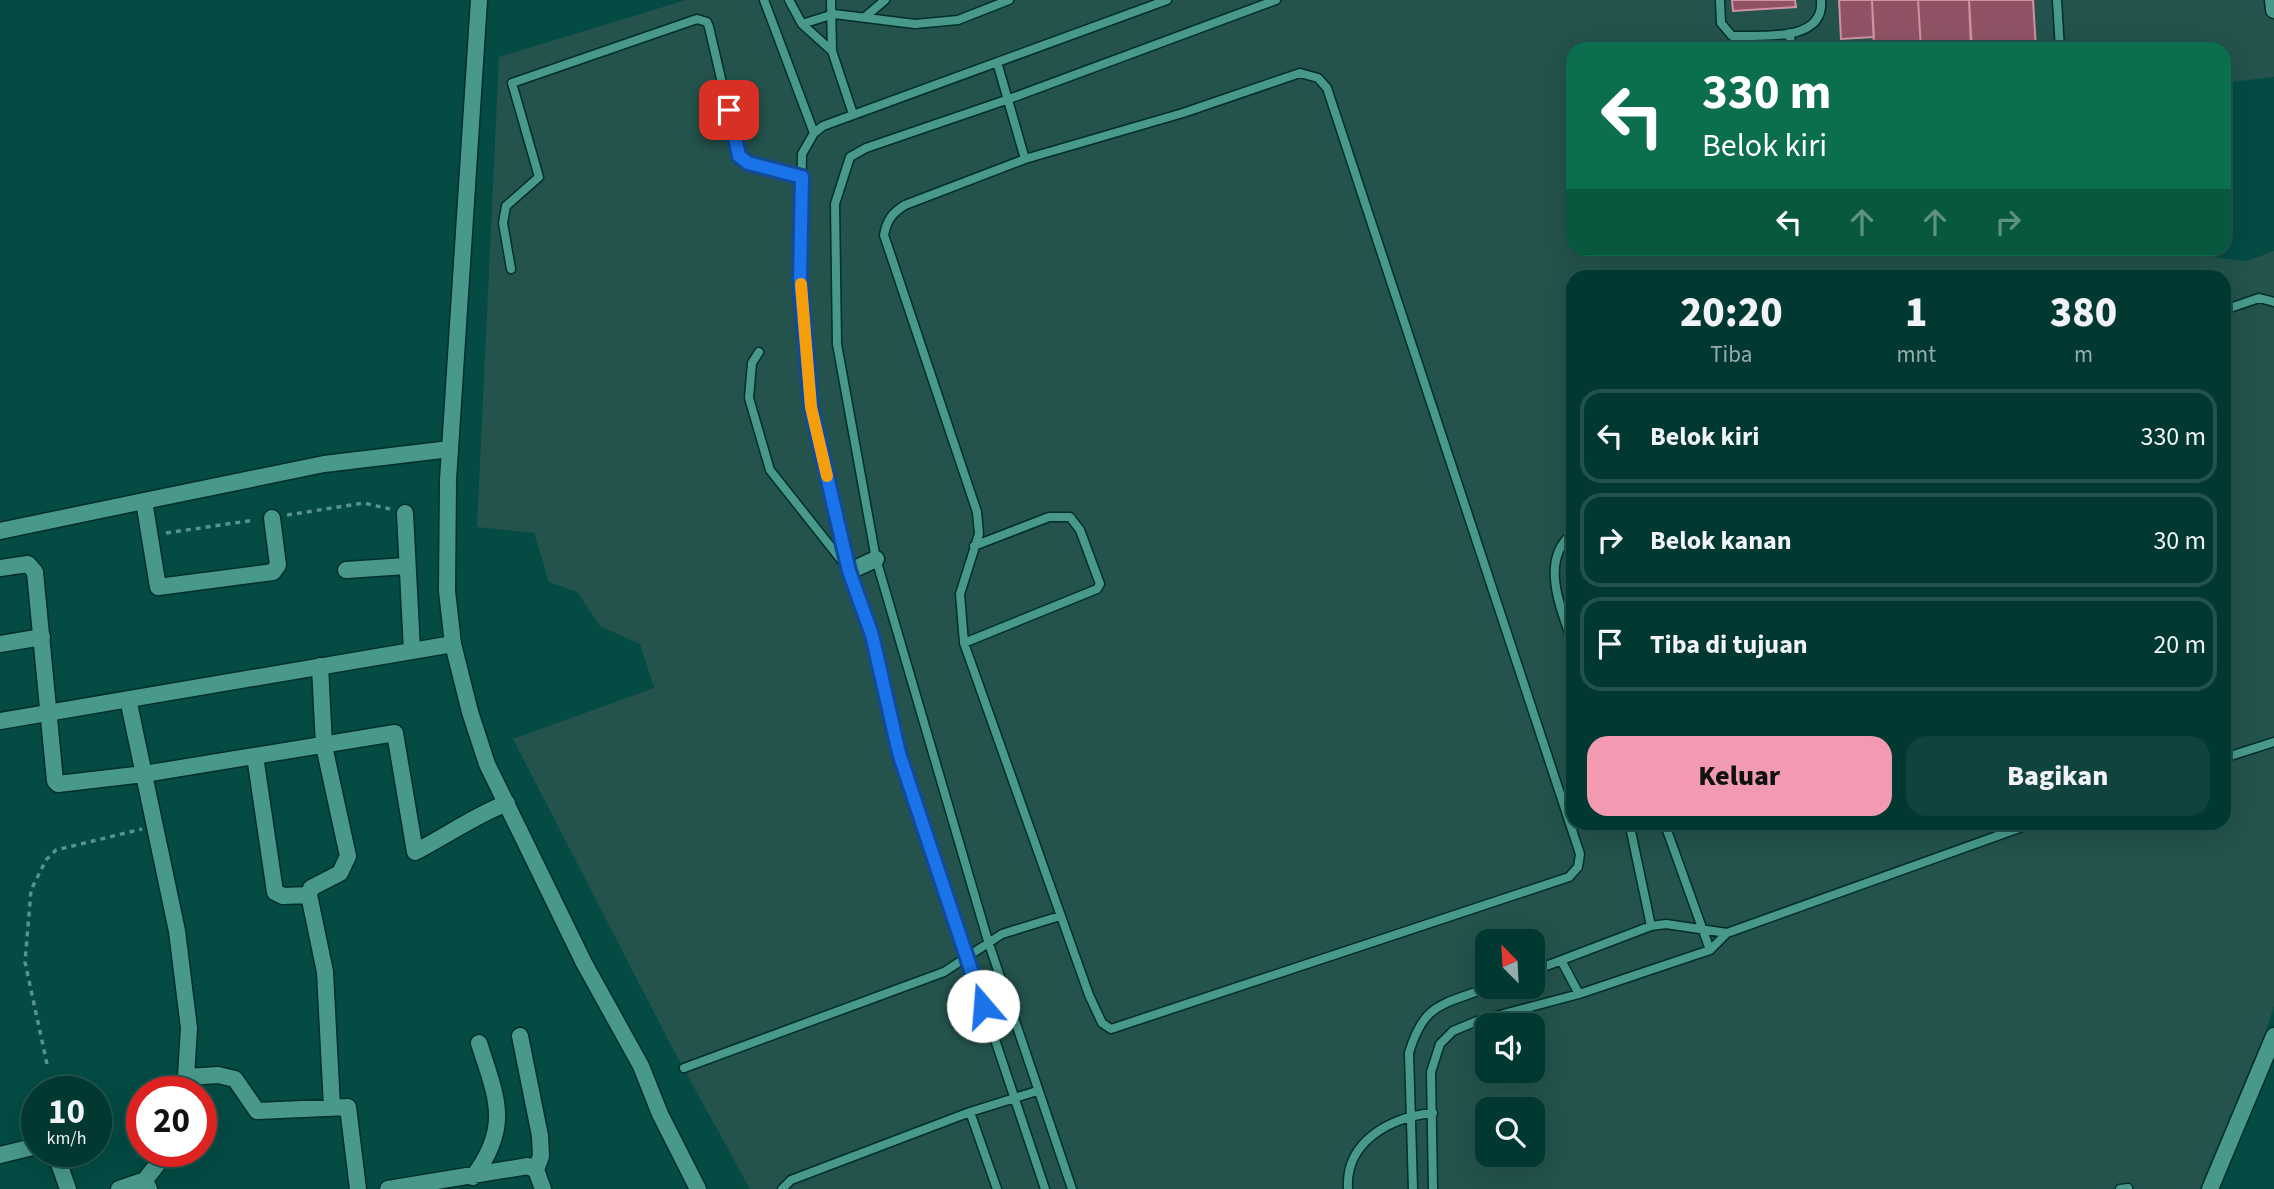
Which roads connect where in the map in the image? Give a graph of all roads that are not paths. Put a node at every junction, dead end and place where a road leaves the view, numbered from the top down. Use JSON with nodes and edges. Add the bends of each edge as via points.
{"nodes":[{"id":1,"x":479,"y":0,"type":"edge"},
{"id":2,"x":764,"y":0,"type":"edge"},
{"id":3,"x":789,"y":0,"type":"edge"},
{"id":4,"x":831,"y":0,"type":"edge"},
{"id":5,"x":885,"y":0,"type":"edge"},
{"id":6,"x":1009,"y":0,"type":"edge"},
{"id":7,"x":1167,"y":0,"type":"edge"},
{"id":8,"x":1276,"y":0,"type":"edge"},
{"id":9,"x":1720,"y":0,"type":"edge"},
{"id":10,"x":1821,"y":0,"type":"edge"},
{"id":11,"x":2057,"y":0,"type":"edge"},
{"id":12,"x":2273,"y":0,"type":"edge"},
{"id":13,"x":2274,"y":10,"type":"edge"},
{"id":14,"x":834,"y":14,"type":"junction"},
{"id":15,"x":865,"y":17,"type":"junction"},
{"id":16,"x":802,"y":24,"type":"junction"},
{"id":17,"x":1790,"y":33,"type":"junction"},
{"id":18,"x":1791,"y":42,"type":"edge"},
{"id":19,"x":2060,"y":42,"type":"edge"},
{"id":20,"x":832,"y":51,"type":"junction"},
{"id":21,"x":997,"y":62,"type":"junction"},
{"id":22,"x":1009,"y":100,"type":"junction"},
{"id":23,"x":853,"y":114,"type":"junction"},
{"id":24,"x":814,"y":133,"type":"junction"},
{"id":25,"x":1025,"y":159,"type":"junction"},
{"id":26,"x":802,"y":177,"type":"junction"},
{"id":27,"x":511,"y":270,"type":"dead end"},
{"id":28,"x":2274,"y":302,"type":"edge"},
{"id":29,"x":2231,"y":308,"type":"edge"},
{"id":30,"x":759,"y":352,"type":"dead end"},
{"id":31,"x":450,"y":449,"type":"junction"},
{"id":32,"x":144,"y":500,"type":"junction"},
{"id":33,"x":405,"y":513,"type":"road end"},
{"id":34,"x":272,"y":518,"type":"road end"},
{"id":35,"x":0,"y":531,"type":"edge"},
{"id":36,"x":1566,"y":542,"type":"edge"},
{"id":37,"x":974,"y":546,"type":"junction"},
{"id":38,"x":876,"y":559,"type":"junction"},
{"id":39,"x":405,"y":566,"type":"junction"},
{"id":40,"x":0,"y":568,"type":"edge"},
{"id":41,"x":346,"y":570,"type":"dead end"},
{"id":42,"x":849,"y":571,"type":"junction"},
{"id":43,"x":1566,"y":622,"type":"edge"},
{"id":44,"x":42,"y":638,"type":"junction"},
{"id":45,"x":964,"y":643,"type":"junction"},
{"id":46,"x":0,"y":644,"type":"edge"},
{"id":47,"x":453,"y":644,"type":"junction"},
{"id":48,"x":412,"y":651,"type":"junction"},
{"id":49,"x":320,"y":666,"type":"junction"},
{"id":50,"x":128,"y":699,"type":"junction"},
{"id":51,"x":48,"y":714,"type":"junction"},
{"id":52,"x":0,"y":721,"type":"edge"},
{"id":53,"x":2274,"y":742,"type":"edge"},
{"id":54,"x":324,"y":746,"type":"junction"},
{"id":55,"x":255,"y":756,"type":"junction"},
{"id":56,"x":2231,"y":756,"type":"edge"},
{"id":57,"x":144,"y":774,"type":"junction"},
{"id":58,"x":507,"y":803,"type":"junction"},
{"id":59,"x":1566,"y":812,"type":"edge"},
{"id":60,"x":1572,"y":830,"type":"edge"},
{"id":61,"x":1631,"y":830,"type":"edge"},
{"id":62,"x":1667,"y":830,"type":"edge"},
{"id":63,"x":2014,"y":830,"type":"edge"},
{"id":64,"x":309,"y":895,"type":"junction"},
{"id":65,"x":1060,"y":916,"type":"junction"},
{"id":66,"x":1651,"y":926,"type":"junction"},
{"id":67,"x":1700,"y":930,"type":"junction"},
{"id":68,"x":1727,"y":933,"type":"junction"},
{"id":69,"x":988,"y":941,"type":"junction"},
{"id":70,"x":1710,"y":950,"type":"junction"},
{"id":71,"x":968,"y":959,"type":"junction"},
{"id":72,"x":1562,"y":962,"type":"junction"},
{"id":73,"x":1545,"y":967,"type":"edge"},
{"id":74,"x":1475,"y":992,"type":"edge"},
{"id":75,"x":1579,"y":994,"type":"junction"},
{"id":76,"x":520,"y":1036,"type":"dead end"},
{"id":77,"x":2274,"y":1036,"type":"edge"},
{"id":78,"x":479,"y":1043,"type":"dead end"},
{"id":79,"x":684,"y":1068,"type":"dead end"},
{"id":80,"x":186,"y":1076,"type":"edge"},
{"id":81,"x":214,"y":1076,"type":"edge"},
{"id":82,"x":1037,"y":1091,"type":"junction"},
{"id":83,"x":1014,"y":1100,"type":"junction"},
{"id":84,"x":332,"y":1107,"type":"junction"},
{"id":85,"x":970,"y":1112,"type":"junction"},
{"id":86,"x":1433,"y":1113,"type":"junction"},
{"id":87,"x":1412,"y":1115,"type":"junction"},
{"id":88,"x":21,"y":1150,"type":"edge"},
{"id":89,"x":0,"y":1155,"type":"edge"},
{"id":90,"x":60,"y":1167,"type":"edge"},
{"id":91,"x":158,"y":1167,"type":"edge"},
{"id":92,"x":536,"y":1170,"type":"junction"},
{"id":93,"x":463,"y":1182,"type":"edge"},
{"id":94,"x":147,"y":1185,"type":"edge"},
{"id":95,"x":68,"y":1189,"type":"edge"},
{"id":96,"x":119,"y":1189,"type":"edge"},
{"id":97,"x":358,"y":1189,"type":"edge"},
{"id":98,"x":388,"y":1189,"type":"edge"},
{"id":99,"x":543,"y":1189,"type":"edge"},
{"id":100,"x":698,"y":1189,"type":"edge"},
{"id":101,"x":782,"y":1189,"type":"edge"},
{"id":102,"x":997,"y":1189,"type":"edge"},
{"id":103,"x":1045,"y":1189,"type":"edge"},
{"id":104,"x":1072,"y":1189,"type":"edge"},
{"id":105,"x":1348,"y":1189,"type":"edge"},
{"id":106,"x":1413,"y":1189,"type":"edge"},
{"id":107,"x":1433,"y":1189,"type":"edge"},
{"id":108,"x":2210,"y":1189,"type":"edge"}],
"edges":[{"from":1,"to":31,"type":"street"},
{"from":2,"to":24,"type":"lane"},
{"from":3,"to":16,"type":"lane"},
{"from":4,"to":14,"type":"lane"},
{"from":5,"to":15,"type":"lane"},
{"from":6,"to":15,"type":"lane","via":[[958,20],[915,24]]},
{"from":7,"to":21,"type":"lane"},
{"from":8,"to":22,"type":"lane"},
{"from":9,"to":17,"type":"lane","via":[[1721,23],[1732,36]]},
{"from":10,"to":17,"type":"lane","via":[[1822,12],[1815,23],[1802,32]]},
{"from":11,"to":19,"type":"lane"},
{"from":12,"to":13,"type":"street"},
{"from":14,"to":15,"type":"lane"},
{"from":14,"to":16,"type":"lane"},
{"from":14,"to":20,"type":"lane"},
{"from":16,"to":20,"type":"lane"},
{"from":17,"to":18,"type":"lane"},
{"from":20,"to":23,"type":"lane"},
{"from":21,"to":22,"type":"lane"},
{"from":21,"to":23,"type":"lane"},
{"from":22,"to":25,"type":"lane"},
{"from":22,"to":38,"type":"lane","via":[[850,157],[835,204],[837,345]]},
{"from":23,"to":24,"type":"lane"},
{"from":24,"to":26,"type":"lane","via":[[802,154]]},
{"from":25,"to":37,"type":"lane","via":[[905,205],[886,222],[884,235],[977,512],[979,534]]},
{"from":25,"to":59,"type":"lane","via":[[1300,73],[1323,81]]},
{"from":26,"to":27,"type":"lane","via":[[748,163],[739,156],[709,27],[696,19],[512,83],[539,177],[506,206],[503,223]]},
{"from":26,"to":42,"type":"lane","via":[[800,278],[811,407]]},
{"from":28,"to":29,"type":"lane","via":[[2259,298]]},
{"from":30,"to":42,"type":"lane","via":[[752,363],[749,398],[770,470]]},
{"from":31,"to":32,"type":"street","via":[[324,464]]},
{"from":31,"to":47,"type":"street","via":[[446,556]]},
{"from":32,"to":34,"type":"street","via":[[160,589],[273,572],[278,565]]},
{"from":32,"to":35,"type":"street"},
{"from":33,"to":39,"type":"street"},
{"from":36,"to":43,"type":"lane","via":[[1555,565],[1557,594]]},
{"from":37,"to":45,"type":"lane","via":[[960,594]]},
{"from":37,"to":45,"type":"lane","via":[[1049,517],[1070,517],[1080,530],[1100,584]]},
{"from":38,"to":42,"type":"street"},
{"from":38,"to":69,"type":"lane"},
{"from":39,"to":41,"type":"street"},
{"from":39,"to":48,"type":"street"},
{"from":40,"to":44,"type":"street","via":[[33,566]]},
{"from":42,"to":71,"type":"lane","via":[[872,635],[899,753]]},
{"from":44,"to":46,"type":"street"},
{"from":44,"to":51,"type":"street"},
{"from":45,"to":65,"type":"lane"},
{"from":47,"to":48,"type":"street"},
{"from":47,"to":58,"type":"street","via":[[478,738]]},
{"from":48,"to":49,"type":"street"},
{"from":49,"to":50,"type":"street"},
{"from":49,"to":54,"type":"street"},
{"from":50,"to":51,"type":"street"},
{"from":50,"to":57,"type":"street"},
{"from":51,"to":52,"type":"street"},
{"from":51,"to":57,"type":"street","via":[[58,784]]},
{"from":53,"to":56,"type":"lane"},
{"from":54,"to":55,"type":"street"},
{"from":54,"to":58,"type":"street","via":[[391,733],[397,736],[415,852],[474,816]]},
{"from":54,"to":64,"type":"street","via":[[348,856],[340,873],[311,888]]},
{"from":55,"to":57,"type":"street"},
{"from":55,"to":64,"type":"street","via":[[275,892]]},
{"from":57,"to":80,"type":"street","via":[[177,930],[189,1028]]},
{"from":58,"to":100,"type":"street"},
{"from":60,"to":65,"type":"lane","via":[[1580,854],[1578,867],[1569,877],[1111,1029],[1102,1023],[1089,995]]},
{"from":61,"to":66,"type":"lane"},
{"from":62,"to":67,"type":"lane"},
{"from":63,"to":68,"type":"lane"},
{"from":64,"to":84,"type":"street","via":[[325,972]]},
{"from":65,"to":69,"type":"lane"},
{"from":66,"to":67,"type":"lane"},
{"from":66,"to":72,"type":"lane"},
{"from":67,"to":68,"type":"lane"},
{"from":67,"to":70,"type":"lane"},
{"from":68,"to":70,"type":"lane"},
{"from":69,"to":71,"type":"lane"},
{"from":69,"to":82,"type":"lane"},
{"from":70,"to":75,"type":"lane"},
{"from":71,"to":79,"type":"lane","via":[[944,972]]},
{"from":71,"to":83,"type":"lane"},
{"from":72,"to":73,"type":"lane"},
{"from":72,"to":75,"type":"lane"},
{"from":74,"to":87,"type":"lane","via":[[1430,1010],[1421,1021],[1409,1053]]},
{"from":75,"to":86,"type":"lane","via":[[1477,1021],[1446,1035],[1433,1062]]},
{"from":76,"to":92,"type":"street","via":[[540,1136]]},
{"from":77,"to":108,"type":"street"},
{"from":78,"to":93,"type":"street","via":[[499,1122],[492,1150]]},
{"from":81,"to":84,"type":"street","via":[[235,1079],[257,1111]]},
{"from":82,"to":83,"type":"lane"},
{"from":82,"to":104,"type":"lane"},
{"from":83,"to":85,"type":"lane"},
{"from":83,"to":103,"type":"lane"},
{"from":84,"to":97,"type":"street","via":[[350,1110]]},
{"from":85,"to":101,"type":"lane","via":[[790,1180]]},
{"from":85,"to":102,"type":"lane"},
{"from":86,"to":87,"type":"lane"},
{"from":86,"to":107,"type":"lane"},
{"from":87,"to":105,"type":"lane","via":[[1365,1139],[1353,1155]]},
{"from":87,"to":106,"type":"lane"},
{"from":88,"to":89,"type":"street"},
{"from":90,"to":95,"type":"street"},
{"from":91,"to":94,"type":"street"},
{"from":92,"to":93,"type":"street","via":[[528,1166]]},
{"from":92,"to":99,"type":"street"},
{"from":93,"to":98,"type":"street"},
{"from":94,"to":96,"type":"street"}]}
